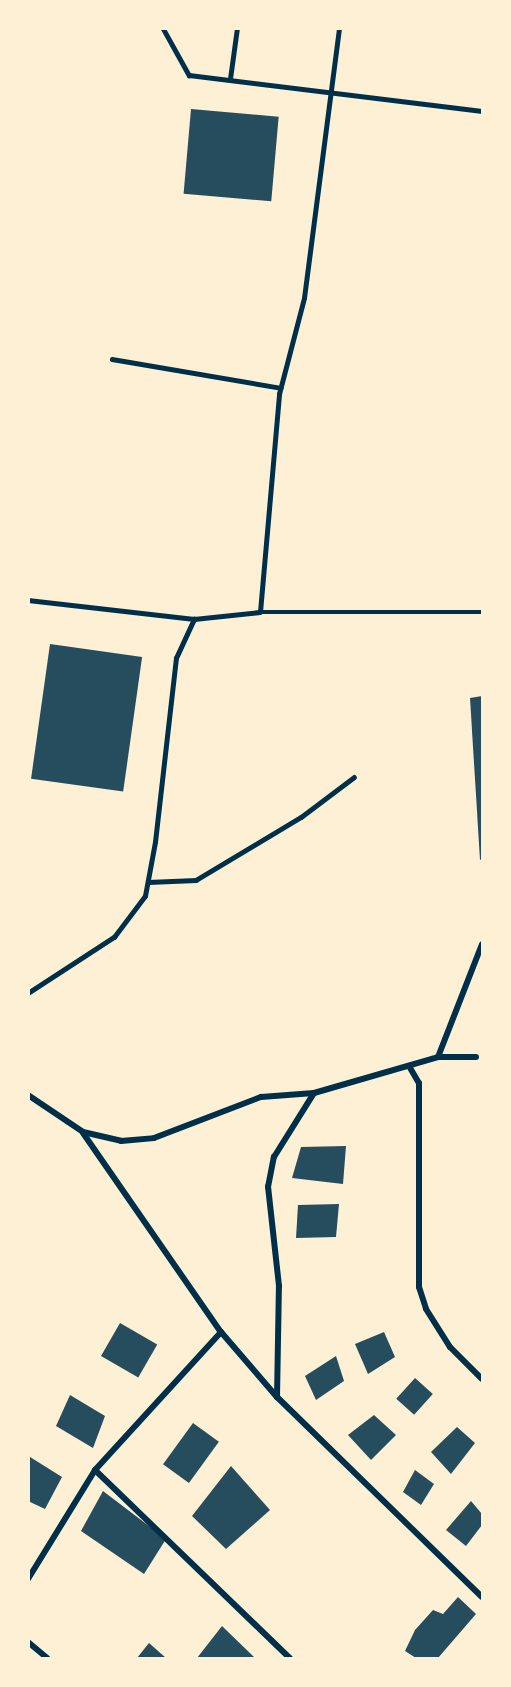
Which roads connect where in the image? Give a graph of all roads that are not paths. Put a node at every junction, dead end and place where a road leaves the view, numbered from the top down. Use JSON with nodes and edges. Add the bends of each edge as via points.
{"nodes":[{"id":1,"x":163,"y":28,"type":"edge"},
{"id":2,"x":237,"y":28,"type":"edge"},
{"id":3,"x":339,"y":28,"type":"edge"},
{"id":4,"x":230,"y":79,"type":"junction"},
{"id":5,"x":332,"y":89,"type":"junction"},
{"id":6,"x":483,"y":111,"type":"edge"},
{"id":7,"x":112,"y":359,"type":"dead end"},
{"id":8,"x":281,"y":388,"type":"junction"},
{"id":9,"x":28,"y":600,"type":"edge"},
{"id":10,"x":260,"y":612,"type":"junction"},
{"id":11,"x":483,"y":612,"type":"edge"},
{"id":12,"x":194,"y":619,"type":"junction"},
{"id":13,"x":354,"y":777,"type":"dead end"},
{"id":14,"x":148,"y":882,"type":"junction"},
{"id":15,"x":483,"y":944,"type":"edge"},
{"id":16,"x":28,"y":993,"type":"edge"},
{"id":17,"x":438,"y":1057,"type":"junction"},
{"id":18,"x":476,"y":1057,"type":"dead end"},
{"id":19,"x":409,"y":1066,"type":"junction"},
{"id":20,"x":314,"y":1093,"type":"junction"},
{"id":21,"x":28,"y":1095,"type":"edge"},
{"id":22,"x":83,"y":1132,"type":"junction"},
{"id":23,"x":221,"y":1332,"type":"junction"},
{"id":24,"x":483,"y":1379,"type":"edge"},
{"id":25,"x":277,"y":1397,"type":"junction"},
{"id":26,"x":95,"y":1470,"type":"junction"},
{"id":27,"x":28,"y":1579,"type":"edge"},
{"id":28,"x":483,"y":1598,"type":"edge"},
{"id":29,"x":28,"y":1642,"type":"edge"},
{"id":30,"x":283,"y":1656,"type":"edge"},
{"id":31,"x":47,"y":1659,"type":"edge"},
{"id":32,"x":290,"y":1659,"type":"edge"}],
"edges":[{"from":1,"to":4,"type":"lane","via":[[189,75]]},
{"from":2,"to":4,"type":"lane"},
{"from":3,"to":5,"type":"lane"},
{"from":4,"to":5,"type":"lane"},
{"from":5,"to":6,"type":"lane"},
{"from":5,"to":8,"type":"lane","via":[[304,298]]},
{"from":7,"to":8,"type":"lane"},
{"from":8,"to":10,"type":"lane"},
{"from":9,"to":12,"type":"lane"},
{"from":10,"to":11,"type":"lane"},
{"from":10,"to":12,"type":"lane"},
{"from":12,"to":14,"type":"lane","via":[[176,658]]},
{"from":13,"to":14,"type":"lane","via":[[301,817],[196,880]]},
{"from":14,"to":16,"type":"lane","via":[[145,896],[114,937]]},
{"from":15,"to":17,"type":"street"},
{"from":17,"to":18,"type":"street"},
{"from":17,"to":19,"type":"street"},
{"from":19,"to":20,"type":"street"},
{"from":19,"to":24,"type":"street","via":[[419,1083],[419,1287],[426,1308],[450,1347]]},
{"from":20,"to":22,"type":"street","via":[[261,1097],[154,1138],[121,1141]]},
{"from":20,"to":25,"type":"street","via":[[274,1157],[268,1187],[279,1286]]},
{"from":21,"to":22,"type":"street"},
{"from":22,"to":23,"type":"street"},
{"from":23,"to":25,"type":"street"},
{"from":23,"to":26,"type":"street"},
{"from":25,"to":28,"type":"street"},
{"from":26,"to":27,"type":"street"},
{"from":26,"to":30,"type":"street"},
{"from":29,"to":31,"type":"street"},
{"from":30,"to":32,"type":"street"}]}
